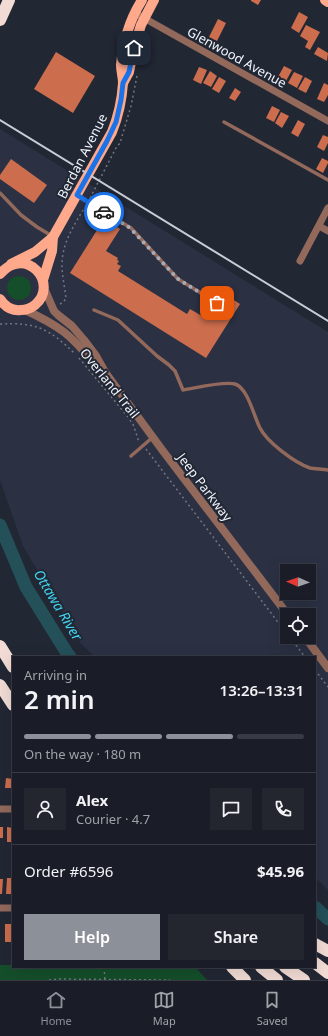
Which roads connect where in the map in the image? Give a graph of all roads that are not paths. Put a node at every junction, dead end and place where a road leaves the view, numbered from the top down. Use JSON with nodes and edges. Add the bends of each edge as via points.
{"nodes":[{"id":1,"x":9,"y":0,"type":"edge"},
{"id":2,"x":142,"y":0,"type":"edge"},
{"id":3,"x":154,"y":0,"type":"edge"},
{"id":4,"x":325,"y":0,"type":"edge"},
{"id":5,"x":328,"y":2,"type":"edge"},
{"id":6,"x":135,"y":13,"type":"junction"},
{"id":7,"x":144,"y":18,"type":"junction"},
{"id":8,"x":0,"y":20,"type":"edge"},
{"id":9,"x":123,"y":83,"type":"junction"},
{"id":10,"x":328,"y":121,"type":"edge"},
{"id":11,"x":224,"y":122,"type":"dead end"},
{"id":12,"x":328,"y":180,"type":"edge"},
{"id":13,"x":0,"y":193,"type":"edge"},
{"id":14,"x":77,"y":195,"type":"junction"},
{"id":15,"x":328,"y":208,"type":"edge"},
{"id":16,"x":319,"y":226,"type":"junction"},
{"id":17,"x":328,"y":231,"type":"edge"},
{"id":18,"x":53,"y":237,"type":"junction"},
{"id":19,"x":300,"y":261,"type":"dead end"},
{"id":20,"x":11,"y":264,"type":"junction"},
{"id":21,"x":0,"y":274,"type":"edge"},
{"id":22,"x":43,"y":284,"type":"junction"},
{"id":23,"x":0,"y":299,"type":"edge"},
{"id":24,"x":217,"y":303,"type":"dead end"},
{"id":25,"x":21,"y":310,"type":"junction"},
{"id":26,"x":94,"y":310,"type":"dead end"},
{"id":27,"x":0,"y":312,"type":"edge"},
{"id":28,"x":105,"y":372,"type":"junction"},
{"id":29,"x":153,"y":437,"type":"junction"},
{"id":30,"x":131,"y":456,"type":"dead end"},
{"id":31,"x":328,"y":470,"type":"edge"},
{"id":32,"x":283,"y":608,"type":"edge"},
{"id":33,"x":309,"y":644,"type":"edge"},
{"id":34,"x":0,"y":646,"type":"edge"},
{"id":35,"x":12,"y":665,"type":"edge"},
{"id":36,"x":328,"y":668,"type":"edge"},
{"id":37,"x":0,"y":685,"type":"edge"},
{"id":38,"x":12,"y":703,"type":"edge"},
{"id":39,"x":0,"y":809,"type":"edge"},
{"id":40,"x":12,"y":809,"type":"edge"},
{"id":41,"x":0,"y":908,"type":"edge"},
{"id":42,"x":12,"y":908,"type":"edge"},
{"id":43,"x":316,"y":945,"type":"edge"},
{"id":44,"x":328,"y":951,"type":"edge"},
{"id":45,"x":316,"y":964,"type":"edge"},
{"id":46,"x":233,"y":968,"type":"edge"},
{"id":47,"x":262,"y":968,"type":"edge"},
{"id":48,"x":286,"y":968,"type":"edge"},
{"id":49,"x":328,"y":972,"type":"edge"},
{"id":50,"x":245,"y":980,"type":"edge"},
{"id":51,"x":277,"y":980,"type":"edge"},
{"id":52,"x":304,"y":980,"type":"edge"}],
"edges":[{"from":1,"to":8,"type":"highway"},
{"from":2,"to":6,"type":"main road","name":"Berdan Avenue"},
{"from":3,"to":7,"type":"main road","name":"Berdan Avenue"},
{"from":4,"to":5,"type":"main road"},
{"from":6,"to":7,"type":"street","name":"Glenwood Avenue"},
{"from":6,"to":9,"type":"main road","name":"Berdan Avenue","via":[[123,52]]},
{"from":7,"to":9,"type":"main road","name":"Berdan Avenue","via":[[129,72]]},
{"from":7,"to":10,"type":"street","name":"Glenwood Avenue"},
{"from":9,"to":14,"type":"main road","name":"Berdan Avenue","via":[[114,127]]},
{"from":11,"to":12,"type":"lane"},
{"from":13,"to":18,"type":"lane","via":[[21,215]]},
{"from":14,"to":18,"type":"main road","name":"Berdan Avenue"},
{"from":14,"to":24,"type":"lane","via":[[130,228],[178,279]]},
{"from":15,"to":16,"type":"street"},
{"from":16,"to":17,"type":"street"},
{"from":16,"to":19,"type":"street"},
{"from":18,"to":20,"type":"main road","name":"Berdan Avenue","via":[[35,252]]},
{"from":18,"to":22,"type":"main road","name":"Berdan Avenue"},
{"from":20,"to":21,"type":"main road","name":"Berdan Avenue"},
{"from":20,"to":22,"type":"main road","via":[[27,264],[34,268]]},
{"from":22,"to":25,"type":"main road","name":"Berdan Avenue","via":[[42,296],[38,302]]},
{"from":22,"to":28,"type":"street","name":"Jeep Parkway","via":[[54,311],[84,340]]},
{"from":23,"to":25,"type":"main road","via":[[9,308]]},
{"from":25,"to":27,"type":"main road"},
{"from":25,"to":28,"type":"street","name":"Jeep Parkway","via":[[63,331]]},
{"from":26,"to":31,"type":"lane","via":[[118,320],[169,365],[183,390],[227,383],[236,384],[246,394],[260,429],[268,439],[303,465]]},
{"from":28,"to":29,"type":"street","name":"Jeep Parkway"},
{"from":29,"to":30,"type":"lane"},
{"from":29,"to":32,"type":"street","name":"Jeep Parkway"},
{"from":33,"to":36,"type":"street"},
{"from":34,"to":35,"type":"highway"},
{"from":37,"to":38,"type":"highway"},
{"from":39,"to":40,"type":"street"},
{"from":41,"to":42,"type":"street"},
{"from":43,"to":44,"type":"highway"},
{"from":45,"to":49,"type":"highway"},
{"from":46,"to":50,"type":"highway"},
{"from":47,"to":51,"type":"highway"},
{"from":48,"to":52,"type":"highway"}]}
